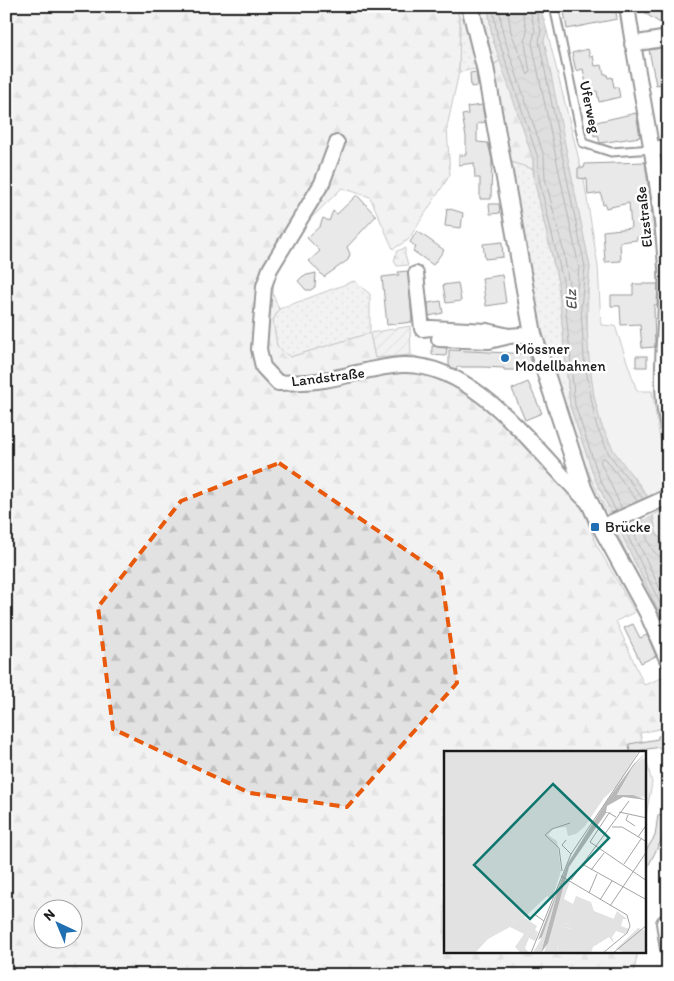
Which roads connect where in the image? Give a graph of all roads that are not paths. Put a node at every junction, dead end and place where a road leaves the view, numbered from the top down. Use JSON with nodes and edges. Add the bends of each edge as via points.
{"nodes":[{"id":1,"x":470,"y":6,"type":"edge"},
{"id":2,"x":554,"y":6,"type":"edge"},
{"id":3,"x":626,"y":6,"type":"edge"},
{"id":4,"x":668,"y":38,"type":"edge"},
{"id":5,"x":632,"y":44,"type":"junction"},
{"id":6,"x":337,"y":143,"type":"dead end"},
{"id":7,"x":668,"y":147,"type":"edge"},
{"id":8,"x":653,"y":149,"type":"junction"},
{"id":9,"x":416,"y":274,"type":"dead end"},
{"id":10,"x":666,"y":324,"type":"edge"},
{"id":11,"x":534,"y":334,"type":"junction"},
{"id":12,"x":509,"y":336,"type":"junction"},
{"id":13,"x":439,"y":339,"type":"dead end"},
{"id":14,"x":668,"y":427,"type":"edge"},
{"id":15,"x":666,"y":498,"type":"edge"},
{"id":16,"x":591,"y":504,"type":"junction"},
{"id":17,"x":607,"y":525,"type":"junction"},
{"id":18,"x":668,"y":658,"type":"edge"},
{"id":19,"x":668,"y":922,"type":"edge"},
{"id":20,"x":668,"y":949,"type":"edge"}],
"edges":[{"from":1,"to":11,"type":"street","name":"Landstraße","via":[[485,67]]},
{"from":2,"to":8,"type":"lane","name":"Uferweg","via":[[584,143],[612,152]]},
{"from":3,"to":5,"type":"street","name":"Elzstraße"},
{"from":4,"to":5,"type":"street"},
{"from":5,"to":8,"type":"street","name":"Elzstraße"},
{"from":6,"to":16,"type":"street","name":"Landstraße","via":[[322,183],[270,269],[264,286],[258,349],[263,367],[278,383],[322,381],[402,365],[427,367],[445,374],[464,383],[513,421]]},
{"from":7,"to":8,"type":"street"},
{"from":8,"to":10,"type":"street","name":"Elzstraße","via":[[666,270]]},
{"from":9,"to":12,"type":"street","via":[[422,329],[487,331]]},
{"from":10,"to":14,"type":"street","name":"Elzstraße","via":[[662,353]]},
{"from":11,"to":12,"type":"street"},
{"from":11,"to":16,"type":"street","name":"Landstraße"},
{"from":12,"to":13,"type":"street","via":[[489,341]]},
{"from":15,"to":17,"type":"street"},
{"from":16,"to":17,"type":"street","name":"Landstraße"},
{"from":17,"to":18,"type":"street","name":"Landstraße"},
{"from":19,"to":20,"type":"street","via":[[664,923]]}]}
